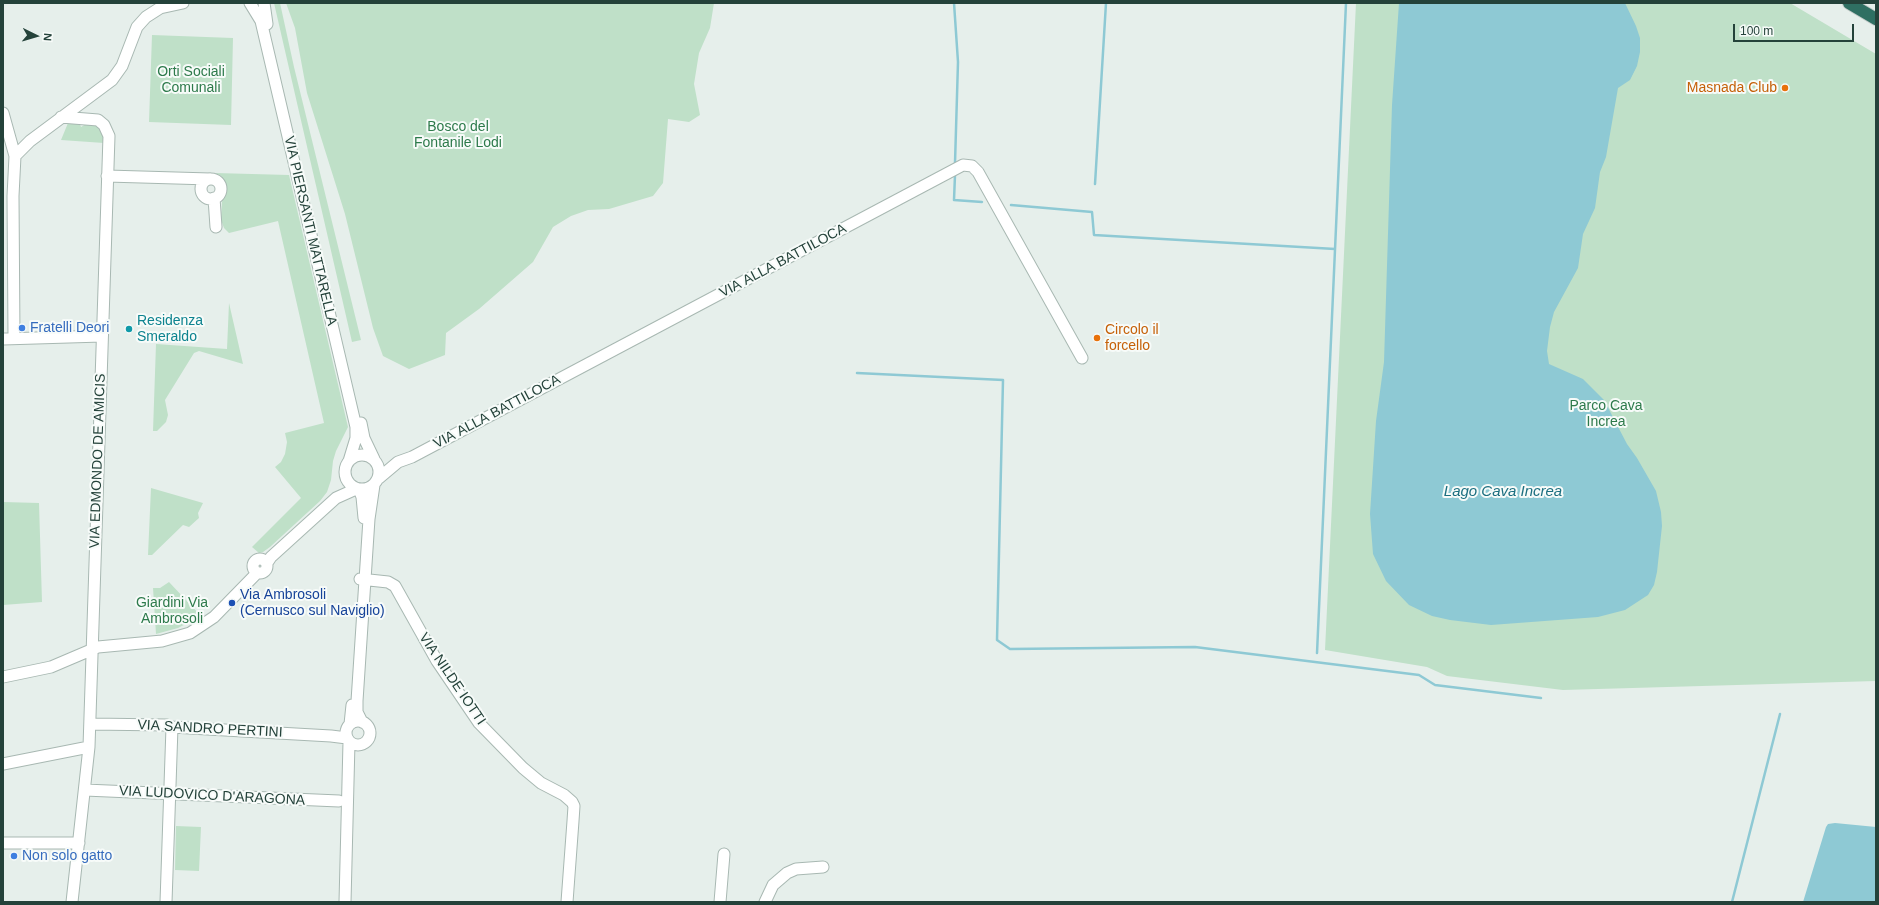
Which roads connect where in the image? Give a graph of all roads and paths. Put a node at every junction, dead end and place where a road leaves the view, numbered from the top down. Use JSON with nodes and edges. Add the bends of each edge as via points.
{"nodes":[{"id":1,"x":183,"y":3,"type":"edge"},
{"id":2,"x":250,"y":3,"type":"edge"},
{"id":3,"x":264,"y":3,"type":"edge"},
{"id":4,"x":1849,"y":3,"type":"edge"},
{"id":5,"x":1876,"y":19,"type":"edge"},
{"id":6,"x":3,"y":113,"type":"edge"},
{"id":7,"x":61,"y":117,"type":"junction"},
{"id":8,"x":15,"y":156,"type":"junction"},
{"id":9,"x":107,"y":176,"type":"junction"},
{"id":10,"x":197,"y":183,"type":"junction"},
{"id":11,"x":8,"y":187,"type":"edge"},
{"id":12,"x":214,"y":198,"type":"junction"},
{"id":13,"x":216,"y":228,"type":"dead end"},
{"id":14,"x":102,"y":336,"type":"junction"},
{"id":15,"x":14,"y":338,"type":"junction"},
{"id":16,"x":3,"y":339,"type":"edge"},
{"id":17,"x":1082,"y":358,"type":"dead end"},
{"id":18,"x":375,"y":460,"type":"junction"},
{"id":19,"x":349,"y":461,"type":"junction"},
{"id":20,"x":398,"y":462,"type":"junction"},
{"id":21,"x":345,"y":475,"type":"junction"},
{"id":22,"x":376,"y":482,"type":"junction"},
{"id":23,"x":357,"y":489,"type":"junction"},
{"id":24,"x":336,"y":498,"type":"junction"},
{"id":25,"x":362,"y":579,"type":"junction"},
{"id":26,"x":92,"y":649,"type":"junction"},
{"id":27,"x":3,"y":677,"type":"edge"},
{"id":28,"x":362,"y":722,"type":"junction"},
{"id":29,"x":90,"y":724,"type":"junction"},
{"id":30,"x":172,"y":727,"type":"junction"},
{"id":31,"x":350,"y":736,"type":"junction"},
{"id":32,"x":88,"y":747,"type":"junction"},
{"id":33,"x":3,"y":764,"type":"edge"},
{"id":34,"x":85,"y":790,"type":"junction"},
{"id":35,"x":170,"y":794,"type":"junction"},
{"id":36,"x":339,"y":801,"type":"dead end"},
{"id":37,"x":3,"y":843,"type":"edge"},
{"id":38,"x":79,"y":843,"type":"junction"},
{"id":39,"x":724,"y":854,"type":"dead end"},
{"id":40,"x":823,"y":866,"type":"dead end"},
{"id":41,"x":72,"y":902,"type":"edge"},
{"id":42,"x":166,"y":902,"type":"edge"},
{"id":43,"x":345,"y":902,"type":"edge"},
{"id":44,"x":351,"y":902,"type":"edge"},
{"id":45,"x":567,"y":902,"type":"edge"},
{"id":46,"x":720,"y":902,"type":"edge"},
{"id":47,"x":765,"y":902,"type":"edge"}],
"edges":[{"from":1,"to":7,"type":"street","via":[[160,8],[146,17],[136,28],[124,62],[114,77]]},
{"from":2,"to":19,"type":"street","name":"VIA PIERSANTI MATTARELLA","via":[[261,21],[356,427],[356,438]]},
{"from":3,"to":18,"type":"street","name":"VIA PIERSANTI MATTARELLA","via":[[362,432]]},
{"from":4,"to":5,"type":"highway"},
{"from":6,"to":8,"type":"street"},
{"from":7,"to":8,"type":"street","via":[[26,144]]},
{"from":7,"to":9,"type":"street","name":"VIA EDMONDO DE AMICIS","via":[[94,119],[104,125],[109,136]]},
{"from":8,"to":11,"type":"street"},
{"from":9,"to":10,"type":"street"},
{"from":9,"to":14,"type":"street","name":"VIA EDMONDO DE AMICIS"},
{"from":10,"to":12,"type":"street","via":[[205,196]]},
{"from":10,"to":12,"type":"street","via":[[216,179],[221,186],[221,192]]},
{"from":11,"to":15,"type":"street"},
{"from":12,"to":13,"type":"street"},
{"from":14,"to":15,"type":"street"},
{"from":14,"to":26,"type":"street","name":"VIA EDMONDO DE AMICIS"},
{"from":15,"to":16,"type":"street"},
{"from":17,"to":20,"type":"street","name":"VIA ALLA BATTILOCA","via":[[978,172],[966,164],[412,457]]},
{"from":18,"to":19,"type":"street","via":[[361,454]]},
{"from":18,"to":20,"type":"street","name":"VIA ALLA BATTILOCA"},
{"from":18,"to":22,"type":"street","via":[[380,471]]},
{"from":19,"to":21,"type":"street"},
{"from":20,"to":22,"type":"street","name":"VIA ALLA BATTILOCA"},
{"from":21,"to":23,"type":"street","via":[[350,484]]},
{"from":21,"to":24,"type":"street"},
{"from":22,"to":23,"type":"street","via":[[367,489]]},
{"from":22,"to":25,"type":"street","via":[[369,516]]},
{"from":23,"to":24,"type":"street"},
{"from":23,"to":25,"type":"street","via":[[362,497],[364,516]]},
{"from":24,"to":26,"type":"street","via":[[267,560],[265,572],[253,573],[214,617],[190,633],[162,641],[109,645]]},
{"from":25,"to":28,"type":"street","via":[[356,707]]},
{"from":25,"to":31,"type":"street"},
{"from":25,"to":45,"type":"street","name":"VIA NILDE IOTTI","via":[[388,582],[395,586],[430,650],[474,715],[523,768],[541,783],[569,798],[574,806]]},
{"from":26,"to":27,"type":"street","via":[[51,667]]},
{"from":26,"to":29,"type":"street","name":"VIA EDMONDO DE AMICIS"},
{"from":28,"to":31,"type":"street","name":"VIA SANDRO PERTINI","via":[[355,721]]},
{"from":28,"to":31,"type":"street","via":[[369,728],[370,733],[366,741]]},
{"from":29,"to":30,"type":"street","name":"VIA SANDRO PERTINI"},
{"from":29,"to":32,"type":"street","name":"VIA EDMONDO DE AMICIS"},
{"from":30,"to":31,"type":"street","name":"VIA SANDRO PERTINI"},
{"from":30,"to":35,"type":"street"},
{"from":31,"to":43,"type":"street"},
{"from":31,"to":44,"type":"street","via":[[354,759]]},
{"from":32,"to":33,"type":"street"},
{"from":32,"to":34,"type":"street","name":"VIA EDMONDO DE AMICIS"},
{"from":34,"to":35,"type":"street","name":"VIA LUDOVICO D'ARAGONA"},
{"from":34,"to":38,"type":"street","name":"VIA EDMONDO DE AMICIS"},
{"from":35,"to":36,"type":"street","name":"VIA LUDOVICO D'ARAGONA"},
{"from":35,"to":42,"type":"street"},
{"from":37,"to":38,"type":"street"},
{"from":38,"to":41,"type":"street","name":"VIA EDMONDO DE AMICIS"},
{"from":39,"to":46,"type":"street"},
{"from":40,"to":47,"type":"street","via":[[796,869],[787,873],[773,885]]}]}
